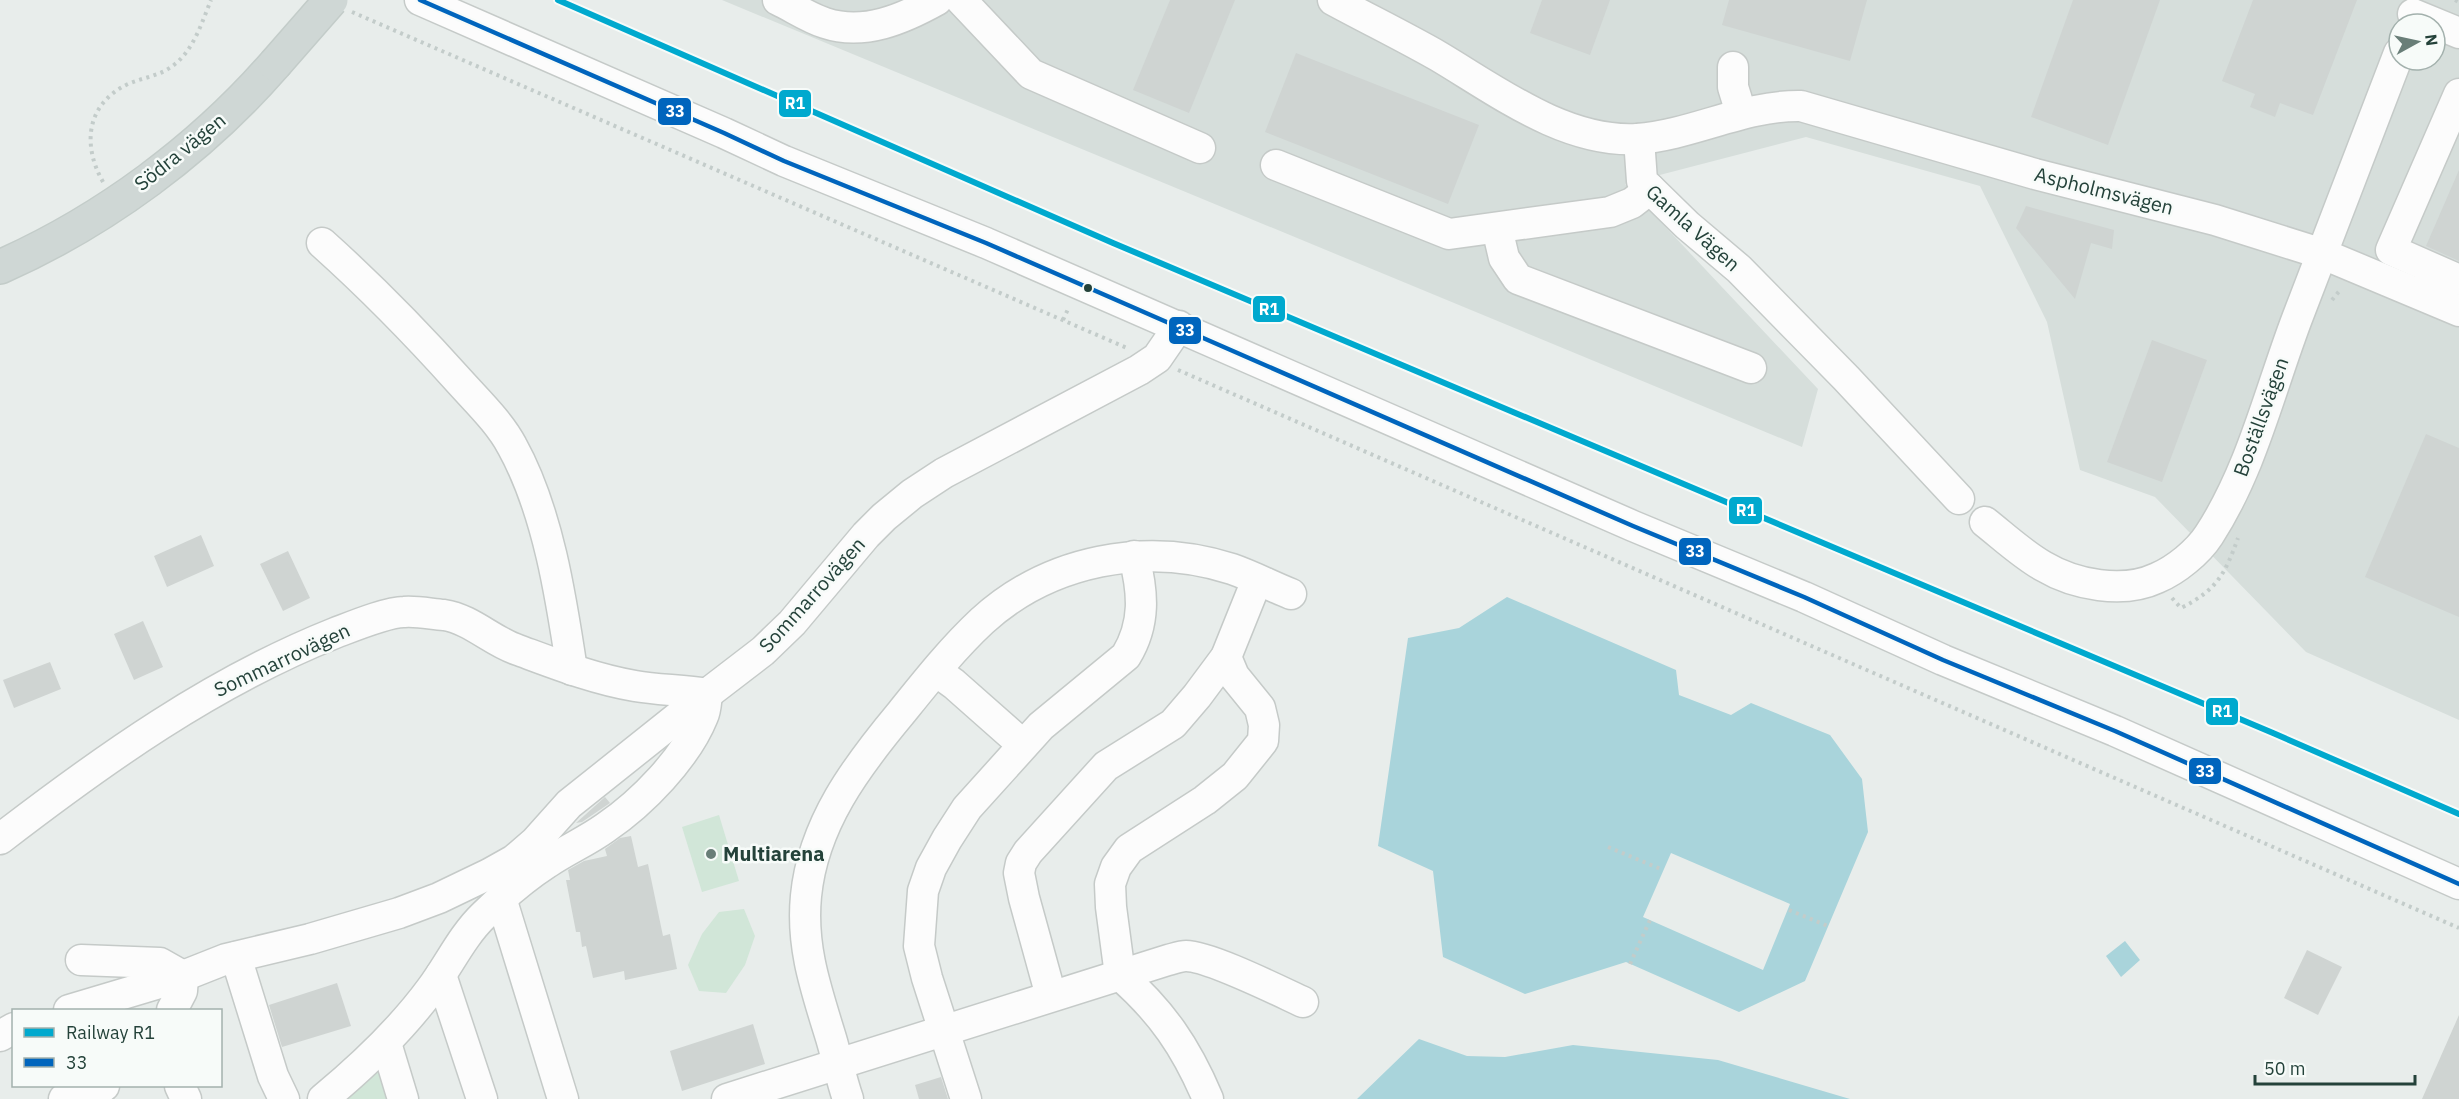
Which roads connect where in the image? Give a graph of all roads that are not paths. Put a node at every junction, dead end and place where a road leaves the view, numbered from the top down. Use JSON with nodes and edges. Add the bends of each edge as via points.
{"nodes":[{"id":1,"x":420,"y":0,"type":"edge"},
{"id":2,"x":778,"y":0,"type":"edge"},
{"id":3,"x":937,"y":0,"type":"edge"},
{"id":4,"x":961,"y":0,"type":"edge"},
{"id":5,"x":1333,"y":0,"type":"edge"},
{"id":6,"x":339,"y":5,"type":"edge"},
{"id":7,"x":1733,"y":67,"type":"dead end"},
{"id":8,"x":2392,"y":72,"type":"edge"},
{"id":9,"x":2459,"y":94,"type":"edge"},
{"id":10,"x":1741,"y":113,"type":"junction"},
{"id":11,"x":1639,"y":139,"type":"junction"},
{"id":12,"x":1200,"y":148,"type":"dead end"},
{"id":13,"x":1276,"y":165,"type":"dead end"},
{"id":14,"x":1650,"y":189,"type":"junction"},
{"id":15,"x":1497,"y":228,"type":"junction"},
{"id":16,"x":322,"y":243,"type":"dead end"},
{"id":17,"x":2323,"y":254,"type":"junction"},
{"id":18,"x":0,"y":267,"type":"edge"},
{"id":19,"x":2459,"y":280,"type":"edge"},
{"id":20,"x":2459,"y":311,"type":"edge"},
{"id":21,"x":1179,"y":326,"type":"junction"},
{"id":22,"x":1751,"y":368,"type":"dead end"},
{"id":23,"x":1959,"y":499,"type":"dead end"},
{"id":24,"x":1985,"y":522,"type":"dead end"},
{"id":25,"x":1134,"y":556,"type":"junction"},
{"id":26,"x":1257,"y":579,"type":"junction"},
{"id":27,"x":1291,"y":594,"type":"dead end"},
{"id":28,"x":1227,"y":657,"type":"junction"},
{"id":29,"x":572,"y":670,"type":"junction"},
{"id":30,"x":936,"y":671,"type":"junction"},
{"id":31,"x":707,"y":694,"type":"junction"},
{"id":32,"x":1023,"y":745,"type":"junction"},
{"id":33,"x":557,"y":816,"type":"junction"},
{"id":34,"x":0,"y":839,"type":"edge"},
{"id":35,"x":576,"y":843,"type":"junction"},
{"id":36,"x":2459,"y":884,"type":"edge"},
{"id":37,"x":501,"y":898,"type":"junction"},
{"id":38,"x":236,"y":957,"type":"junction"},
{"id":39,"x":81,"y":960,"type":"dead end"},
{"id":40,"x":441,"y":975,"type":"junction"},
{"id":41,"x":1120,"y":975,"type":"junction"},
{"id":42,"x":183,"y":976,"type":"junction"},
{"id":43,"x":1051,"y":996,"type":"junction"},
{"id":44,"x":1303,"y":1002,"type":"dead end"},
{"id":45,"x":76,"y":1009,"type":"edge"},
{"id":46,"x":173,"y":1009,"type":"edge"},
{"id":47,"x":944,"y":1030,"type":"junction"},
{"id":48,"x":386,"y":1043,"type":"junction"},
{"id":49,"x":836,"y":1064,"type":"junction"},
{"id":50,"x":101,"y":1087,"type":"edge"},
{"id":51,"x":278,"y":1088,"type":"edge"},
{"id":52,"x":64,"y":1099,"type":"edge"},
{"id":53,"x":311,"y":1099,"type":"edge"},
{"id":54,"x":323,"y":1099,"type":"edge"},
{"id":55,"x":403,"y":1099,"type":"edge"},
{"id":56,"x":482,"y":1099,"type":"edge"},
{"id":57,"x":563,"y":1099,"type":"edge"},
{"id":58,"x":728,"y":1099,"type":"edge"},
{"id":59,"x":848,"y":1099,"type":"edge"},
{"id":60,"x":966,"y":1099,"type":"edge"},
{"id":61,"x":1208,"y":1099,"type":"edge"}],
"edges":[{"from":1,"to":21,"type":"street","via":[[784,161]]},
{"from":2,"to":3,"type":"street","via":[[824,23],[848,28],[876,26],[910,15]]},
{"from":4,"to":12,"type":"street","via":[[1031,74]]},
{"from":5,"to":11,"type":"street","via":[[1557,124],[1600,136]]},
{"from":6,"to":18,"type":"main road","name":"Södra vägen","bridge":true,"via":[[213,129],[92,218]]},
{"from":7,"to":10,"type":"street","via":[[1733,87]]},
{"from":8,"to":17,"type":"street","name":"Boställsvägen"},
{"from":9,"to":19,"type":"street","via":[[2391,250]]},
{"from":10,"to":11,"type":"street","name":"Aspholmsvägen","via":[[1682,132]]},
{"from":10,"to":17,"type":"street","name":"Aspholmsvägen","via":[[1801,106],[2035,174],[2216,220]]},
{"from":11,"to":14,"type":"street","name":"Gamla Vägen","via":[[1642,181]]},
{"from":13,"to":15,"type":"street","via":[[1449,234]]},
{"from":14,"to":15,"type":"street","via":[[1632,203],[1610,212]]},
{"from":14,"to":23,"type":"street","name":"Gamla Vägen","via":[[1739,269]]},
{"from":15,"to":22,"type":"street","via":[[1504,258],[1518,279]]},
{"from":16,"to":29,"type":"street","via":[[437,357],[512,445],[534,495],[546,536]]},
{"from":17,"to":20,"type":"street","name":"Aspholmsvägen"},
{"from":17,"to":24,"type":"street","name":"Boställsvägen","via":[[2240,477],[2208,537],[2178,567],[2156,579],[2135,584],[2109,586],[2078,581],[2045,568]]},
{"from":21,"to":31,"type":"street","name":"Sommarrovägen","via":[[1155,360],[912,494],[866,535],[792,623]]},
{"from":21,"to":36,"type":"street"},
{"from":25,"to":26,"type":"street","via":[[1198,561]]},
{"from":25,"to":30,"type":"street","via":[[1070,568],[1008,600],[981,622]]},
{"from":25,"to":32,"type":"street","via":[[1142,602],[1135,642],[1126,656]]},
{"from":26,"to":27,"type":"street"},
{"from":26,"to":28,"type":"street"},
{"from":28,"to":41,"type":"street","via":[[1234,676],[1260,708],[1263,741],[1235,776],[1130,849],[1116,867],[1110,884],[1110,907]]},
{"from":28,"to":43,"type":"street","via":[[1173,724],[1106,765],[1021,863],[1024,898]]},
{"from":29,"to":31,"type":"street","name":"Sommarrovägen","via":[[635,686]]},
{"from":29,"to":34,"type":"street","name":"Sommarrovägen","via":[[507,647],[448,616],[402,611],[308,644],[241,676],[182,710]]},
{"from":30,"to":32,"type":"street"},
{"from":30,"to":49,"type":"street","via":[[859,766],[818,839],[804,923],[808,962]]},
{"from":31,"to":33,"type":"street"},
{"from":31,"to":35,"type":"street","via":[[704,714],[688,745],[662,777],[629,810]]},
{"from":32,"to":47,"type":"street","via":[[967,808],[931,868],[923,891],[919,945]]},
{"from":33,"to":35,"type":"street"},
{"from":33,"to":38,"type":"street","via":[[514,860],[440,898],[399,914]]},
{"from":35,"to":37,"type":"street"},
{"from":37,"to":40,"type":"street","via":[[467,935]]},
{"from":37,"to":57,"type":"street"},
{"from":38,"to":42,"type":"street"},
{"from":38,"to":51,"type":"street"},
{"from":39,"to":42,"type":"street","via":[[160,963]]},
{"from":40,"to":48,"type":"street"},
{"from":40,"to":56,"type":"street"},
{"from":41,"to":43,"type":"street"},
{"from":41,"to":44,"type":"street","via":[[1186,956]]},
{"from":41,"to":61,"type":"street","via":[[1167,1022]]},
{"from":42,"to":45,"type":"street"},
{"from":42,"to":46,"type":"street","via":[[182,991]]},
{"from":43,"to":47,"type":"street"},
{"from":47,"to":49,"type":"street"},
{"from":47,"to":60,"type":"street"},
{"from":48,"to":54,"type":"street"},
{"from":48,"to":55,"type":"street"},
{"from":49,"to":58,"type":"street"},
{"from":49,"to":59,"type":"street"},
{"from":50,"to":52,"type":"street"},
{"from":51,"to":53,"type":"street"}]}
